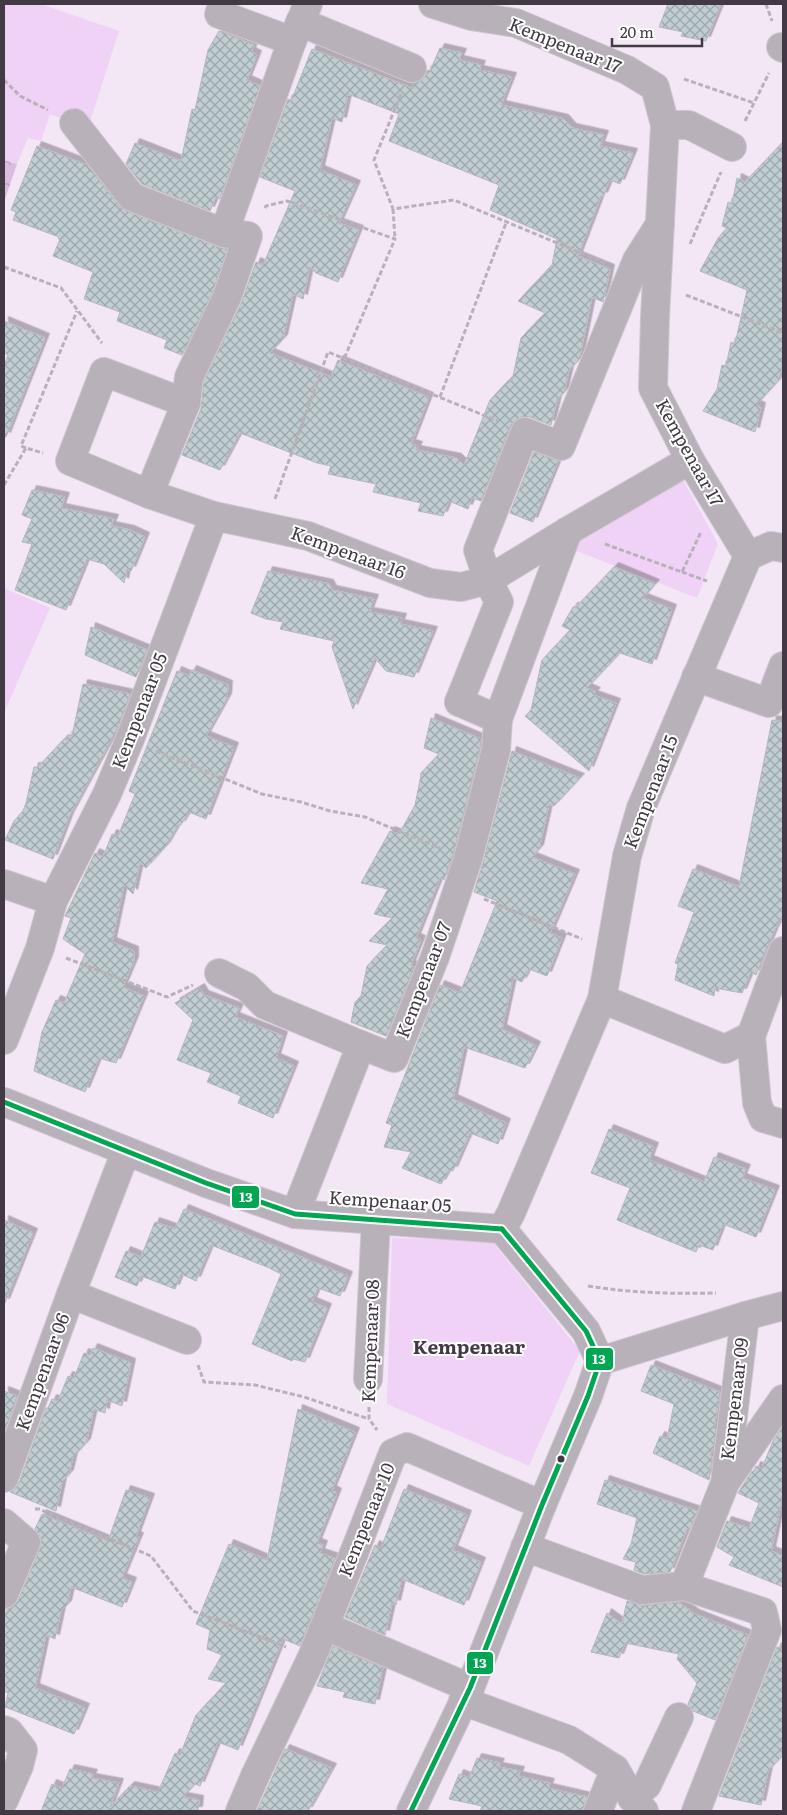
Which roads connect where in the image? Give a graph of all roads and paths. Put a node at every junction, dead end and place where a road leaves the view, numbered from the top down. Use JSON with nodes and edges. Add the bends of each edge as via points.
{"nodes":[{"id":1,"x":223,"y":4,"type":"edge"},
{"id":2,"x":433,"y":4,"type":"edge"},
{"id":3,"x":300,"y":22,"type":"edge"},
{"id":4,"x":412,"y":68,"type":"joint"},
{"id":5,"x":4,"y":80,"type":"edge"},
{"id":6,"x":655,"y":87,"type":"junction"},
{"id":7,"x":754,"y":103,"type":"dead end"},
{"id":8,"x":74,"y":123,"type":"joint"},
{"id":9,"x":665,"y":125,"type":"junction"},
{"id":10,"x":732,"y":147,"type":"dead end"},
{"id":11,"x":393,"y":208,"type":"junction"},
{"id":12,"x":506,"y":223,"type":"junction"},
{"id":13,"x":660,"y":224,"type":"junction"},
{"id":14,"x":236,"y":234,"type":"junction"},
{"id":15,"x":395,"y":239,"type":"junction"},
{"id":16,"x":4,"y":267,"type":"edge"},
{"id":17,"x":631,"y":274,"type":"junction"},
{"id":18,"x":678,"y":292,"type":"dead end"},
{"id":19,"x":78,"y":310,"type":"junction"},
{"id":20,"x":783,"y":333,"type":"edge"},
{"id":21,"x":344,"y":359,"type":"junction"},
{"id":22,"x":104,"y":372,"type":"junction"},
{"id":23,"x":440,"y":397,"type":"junction"},
{"id":24,"x":186,"y":403,"type":"junction"},
{"id":25,"x":525,"y":432,"type":"junction"},
{"id":26,"x":26,"y":448,"type":"junction"},
{"id":27,"x":690,"y":460,"type":"junction"},
{"id":28,"x":70,"y":461,"type":"junction"},
{"id":29,"x":4,"y":485,"type":"edge"},
{"id":30,"x":149,"y":494,"type":"junction"},
{"id":31,"x":714,"y":502,"type":"junction"},
{"id":32,"x":214,"y":516,"type":"junction"},
{"id":33,"x":265,"y":526,"type":"junction"},
{"id":34,"x":568,"y":531,"type":"junction"},
{"id":35,"x":783,"y":548,"type":"edge"},
{"id":36,"x":748,"y":556,"type":"junction"},
{"id":37,"x":488,"y":580,"type":"junction"},
{"id":38,"x":783,"y":666,"type":"edge"},
{"id":39,"x":696,"y":677,"type":"junction"},
{"id":40,"x":776,"y":706,"type":"edge"},
{"id":41,"x":498,"y":719,"type":"junction"},
{"id":42,"x":130,"y":740,"type":"junction"},
{"id":43,"x":464,"y":872,"type":"junction"},
{"id":44,"x":4,"y":884,"type":"edge"},
{"id":45,"x":53,"y":900,"type":"junction"},
{"id":46,"x":40,"y":948,"type":"junction"},
{"id":47,"x":610,"y":950,"type":"junction"},
{"id":48,"x":783,"y":951,"type":"edge"},
{"id":49,"x":219,"y":973,"type":"joint"},
{"id":50,"x":602,"y":999,"type":"junction"},
{"id":51,"x":751,"y":1036,"type":"junction"},
{"id":52,"x":4,"y":1040,"type":"edge"},
{"id":53,"x":361,"y":1045,"type":"junction"},
{"id":54,"x":4,"y":1102,"type":"edge"},
{"id":55,"x":783,"y":1124,"type":"edge"},
{"id":56,"x":126,"y":1151,"type":"junction"},
{"id":57,"x":295,"y":1214,"type":"junction"},
{"id":58,"x":376,"y":1221,"type":"junction"},
{"id":59,"x":502,"y":1229,"type":"junction"},
{"id":60,"x":582,"y":1280,"type":"dead end"},
{"id":61,"x":726,"y":1292,"type":"dead end"},
{"id":62,"x":71,"y":1294,"type":"junction"},
{"id":63,"x":783,"y":1306,"type":"edge"},
{"id":64,"x":745,"y":1316,"type":"junction"},
{"id":65,"x":186,"y":1340,"type":"joint"},
{"id":66,"x":600,"y":1361,"type":"junction"},
{"id":67,"x":368,"y":1379,"type":"joint"},
{"id":68,"x":783,"y":1399,"type":"edge"},
{"id":69,"x":369,"y":1419,"type":"junction"},
{"id":70,"x":393,"y":1453,"type":"junction"},
{"id":71,"x":4,"y":1478,"type":"edge"},
{"id":72,"x":724,"y":1483,"type":"junction"},
{"id":73,"x":542,"y":1505,"type":"junction"},
{"id":74,"x":30,"y":1510,"type":"dead end"},
{"id":75,"x":4,"y":1523,"type":"edge"},
{"id":76,"x":525,"y":1547,"type":"junction"},
{"id":77,"x":684,"y":1586,"type":"junction"},
{"id":78,"x":4,"y":1594,"type":"edge"},
{"id":79,"x":325,"y":1626,"type":"junction"},
{"id":80,"x":312,"y":1657,"type":"junction"},
{"id":81,"x":466,"y":1694,"type":"junction"},
{"id":82,"x":678,"y":1717,"type":"dead end"},
{"id":83,"x":4,"y":1730,"type":"edge"},
{"id":84,"x":615,"y":1769,"type":"junction"},
{"id":85,"x":4,"y":1800,"type":"edge"},
{"id":86,"x":638,"y":1804,"type":"edge"},
{"id":87,"x":240,"y":1811,"type":"edge"},
{"id":88,"x":411,"y":1811,"type":"edge"},
{"id":89,"x":598,"y":1811,"type":"edge"},
{"id":90,"x":696,"y":1811,"type":"edge"}],
"edges":[{"from":1,"to":3,"type":"street","via":[[220,14]]},
{"from":2,"to":6,"type":"street","name":"Kempenaar 17","via":[[471,16],[516,22],[627,70]]},
{"from":3,"to":4,"type":"street"},
{"from":3,"to":14,"type":"street"},
{"from":4,"to":11,"type":"path","via":[[374,160]]},
{"from":5,"to":8,"type":"path","via":[[20,96]]},
{"from":6,"to":7,"type":"path","via":[[678,77]]},
{"from":6,"to":9,"type":"street","name":"Kempenaar 17"},
{"from":8,"to":14,"type":"street","via":[[132,197]]},
{"from":9,"to":10,"type":"street","via":[[690,126]]},
{"from":9,"to":13,"type":"street","name":"Kempenaar 17"},
{"from":11,"to":12,"type":"path","via":[[454,200]]},
{"from":11,"to":15,"type":"path"},
{"from":12,"to":17,"type":"path"},
{"from":12,"to":23,"type":"path"},
{"from":13,"to":17,"type":"street","name":"Kempenaar 17"},
{"from":13,"to":27,"type":"street","name":"Kempenaar 17","via":[[653,388]]},
{"from":14,"to":15,"type":"path","via":[[266,206],[287,201]]},
{"from":14,"to":24,"type":"street","via":[[227,297],[189,377]]},
{"from":15,"to":21,"type":"path"},
{"from":16,"to":19,"type":"path","via":[[61,288]]},
{"from":17,"to":25,"type":"street","name":"Kempenaar 17","via":[[561,446]]},
{"from":18,"to":20,"type":"path"},
{"from":19,"to":22,"type":"path","via":[[103,345]]},
{"from":19,"to":26,"type":"path","via":[[22,446]]},
{"from":21,"to":23,"type":"path"},
{"from":21,"to":33,"type":"path","via":[[328,352]]},
{"from":22,"to":24,"type":"street"},
{"from":22,"to":28,"type":"street"},
{"from":23,"to":25,"type":"path"},
{"from":24,"to":30,"type":"street"},
{"from":25,"to":37,"type":"street","via":[[478,550]]},
{"from":26,"to":28,"type":"path"},
{"from":26,"to":29,"type":"path"},
{"from":27,"to":31,"type":"street","name":"Kempenaar 17"},
{"from":27,"to":34,"type":"street","name":"Kempenaar 16"},
{"from":28,"to":30,"type":"street","name":"Kempenaar 16"},
{"from":30,"to":32,"type":"street","name":"Kempenaar 16"},
{"from":31,"to":34,"type":"path","via":[[682,572]]},
{"from":31,"to":36,"type":"street","name":"Kempenaar 17"},
{"from":32,"to":33,"type":"street","name":"Kempenaar 16"},
{"from":32,"to":42,"type":"street","name":"Kempenaar 05"},
{"from":33,"to":37,"type":"street","name":"Kempenaar 16","via":[[308,536],[430,583],[461,587]]},
{"from":34,"to":37,"type":"street","name":"Kempenaar 16"},
{"from":34,"to":41,"type":"street"},
{"from":35,"to":36,"type":"street","via":[[772,546]]},
{"from":36,"to":39,"type":"street","name":"Kempenaar 15"},
{"from":37,"to":41,"type":"street","via":[[498,602],[459,702]]},
{"from":38,"to":40,"type":"street"},
{"from":39,"to":40,"type":"street"},
{"from":39,"to":47,"type":"street","name":"Kempenaar 15","via":[[641,808],[627,856]]},
{"from":41,"to":43,"type":"street","via":[[496,750]]},
{"from":42,"to":43,"type":"path","via":[[262,794],[365,817]]},
{"from":42,"to":45,"type":"street","name":"Kempenaar 05","via":[[107,794]]},
{"from":43,"to":47,"type":"path"},
{"from":43,"to":53,"type":"street","name":"Kempenaar 07","via":[[435,957],[394,1058]]},
{"from":44,"to":45,"type":"street"},
{"from":45,"to":46,"type":"street","name":"Kempenaar 05"},
{"from":46,"to":49,"type":"path","via":[[167,997]]},
{"from":46,"to":52,"type":"street","name":"Kempenaar 05"},
{"from":47,"to":50,"type":"street","name":"Kempenaar 15"},
{"from":48,"to":51,"type":"street"},
{"from":49,"to":53,"type":"street","name":"Kempenaar 07","via":[[247,987],[266,1005]]},
{"from":50,"to":51,"type":"street","via":[[726,1049]]},
{"from":50,"to":59,"type":"street","name":"Kempenaar 15"},
{"from":51,"to":55,"type":"street","via":[[757,1103],[763,1118]]},
{"from":53,"to":57,"type":"street"},
{"from":54,"to":56,"type":"street","name":"Kempenaar 05"},
{"from":56,"to":57,"type":"street","name":"Kempenaar 05"},
{"from":56,"to":62,"type":"street","name":"Kempenaar 06"},
{"from":57,"to":58,"type":"street","name":"Kempenaar 05"},
{"from":58,"to":59,"type":"street","name":"Kempenaar 05"},
{"from":58,"to":67,"type":"street","name":"Kempenaar 08"},
{"from":59,"to":66,"type":"street","via":[[586,1330]]},
{"from":60,"to":61,"type":"path","via":[[588,1286],[623,1292]]},
{"from":62,"to":65,"type":"street","name":"Kempenaar 06"},
{"from":62,"to":71,"type":"street","name":"Kempenaar 06"},
{"from":63,"to":64,"type":"street","name":"Kempenaar 09"},
{"from":64,"to":66,"type":"street","name":"Kempenaar 09"},
{"from":64,"to":72,"type":"street","name":"Kempenaar 09"},
{"from":65,"to":69,"type":"path","via":[[204,1382],[255,1385],[304,1397]]},
{"from":66,"to":73,"type":"street"},
{"from":67,"to":69,"type":"path","name":"Kempenaar 08"},
{"from":68,"to":72,"type":"street","name":"Kempenaar 09"},
{"from":69,"to":70,"type":"path","name":"Kempenaar 08"},
{"from":70,"to":73,"type":"street","name":"Kempenaar 10","via":[[407,1447]]},
{"from":70,"to":79,"type":"street","name":"Kempenaar 10"},
{"from":72,"to":77,"type":"street","name":"Kempenaar 09"},
{"from":73,"to":76,"type":"street"},
{"from":74,"to":80,"type":"path","via":[[39,1509],[151,1556],[193,1611]]},
{"from":75,"to":78,"type":"street","via":[[26,1542]]},
{"from":76,"to":77,"type":"street","via":[[642,1590]]},
{"from":76,"to":81,"type":"street"},
{"from":77,"to":90,"type":"street","via":[[763,1612],[767,1630]]},
{"from":79,"to":80,"type":"street","name":"Kempenaar 10"},
{"from":79,"to":81,"type":"street"},
{"from":80,"to":87,"type":"street","name":"Kempenaar 10"},
{"from":81,"to":84,"type":"street","via":[[569,1740]]},
{"from":81,"to":88,"type":"street"},
{"from":82,"to":86,"type":"street"},
{"from":83,"to":85,"type":"street","via":[[23,1750]]},
{"from":84,"to":86,"type":"street"},
{"from":84,"to":89,"type":"street"}]}
